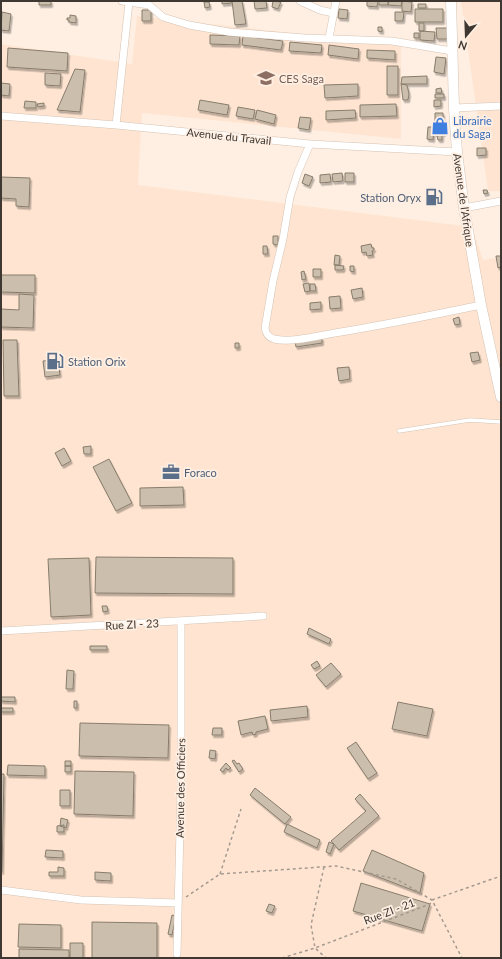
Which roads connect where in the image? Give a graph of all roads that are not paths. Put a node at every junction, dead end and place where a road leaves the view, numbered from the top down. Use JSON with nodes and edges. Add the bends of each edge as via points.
{"nodes":[{"id":1,"x":300,"y":1,"type":"edge"},
{"id":2,"x":336,"y":1,"type":"edge"},
{"id":3,"x":451,"y":1,"type":"edge"},
{"id":4,"x":126,"y":2,"type":"edge"},
{"id":5,"x":333,"y":13,"type":"junction"},
{"id":6,"x":329,"y":38,"type":"junction"},
{"id":7,"x":452,"y":51,"type":"junction"},
{"id":8,"x":501,"y":106,"type":"edge"},
{"id":9,"x":454,"y":108,"type":"junction"},
{"id":10,"x":1,"y":116,"type":"edge"},
{"id":11,"x":116,"y":126,"type":"junction"},
{"id":12,"x":310,"y":144,"type":"junction"},
{"id":13,"x":457,"y":152,"type":"junction"},
{"id":14,"x":501,"y":201,"type":"edge"},
{"id":15,"x":464,"y":208,"type":"junction"},
{"id":16,"x":481,"y":305,"type":"junction"},
{"id":17,"x":501,"y":397,"type":"edge"},
{"id":18,"x":501,"y":422,"type":"edge"},
{"id":19,"x":398,"y":431,"type":"dead end"},
{"id":20,"x":263,"y":616,"type":"dead end"},
{"id":21,"x":181,"y":621,"type":"junction"},
{"id":22,"x":1,"y":631,"type":"edge"},
{"id":23,"x":1,"y":890,"type":"edge"},
{"id":24,"x":178,"y":903,"type":"junction"},
{"id":25,"x":177,"y":954,"type":"dead end"}],
"edges":[{"from":1,"to":5,"type":"street"},
{"from":2,"to":5,"type":"street"},
{"from":3,"to":7,"type":"main road","name":"Avenue de l'Afrique"},
{"from":4,"to":6,"type":"street","via":[[149,5],[163,17],[189,25],[229,32]]},
{"from":4,"to":11,"type":"street"},
{"from":5,"to":6,"type":"street"},
{"from":6,"to":7,"type":"street","via":[[392,41]]},
{"from":7,"to":9,"type":"main road","name":"Avenue de l'Afrique"},
{"from":8,"to":9,"type":"street"},
{"from":9,"to":13,"type":"main road","name":"Avenue de l'Afrique"},
{"from":10,"to":11,"type":"street","name":"Avenue du Travail"},
{"from":11,"to":12,"type":"street","name":"Avenue du Travail"},
{"from":12,"to":13,"type":"street","name":"Avenue du Travail"},
{"from":12,"to":16,"type":"street","via":[[290,197],[265,328],[270,337],[285,340],[306,338]]},
{"from":13,"to":15,"type":"main road","name":"Avenue de l'Afrique"},
{"from":14,"to":15,"type":"street"},
{"from":15,"to":16,"type":"main road","name":"Avenue de l'Afrique"},
{"from":16,"to":17,"type":"main road","name":"Avenue de l'Afrique"},
{"from":18,"to":19,"type":"lane","via":[[460,420]]},
{"from":20,"to":21,"type":"street","name":"Rue ZI - 23"},
{"from":21,"to":22,"type":"street","name":"Rue ZI - 23"},
{"from":21,"to":24,"type":"street","name":"Avenue des Officiers"},
{"from":23,"to":24,"type":"street","via":[[81,900]]},
{"from":24,"to":25,"type":"street","name":"Avenue des Officiers"}]}
